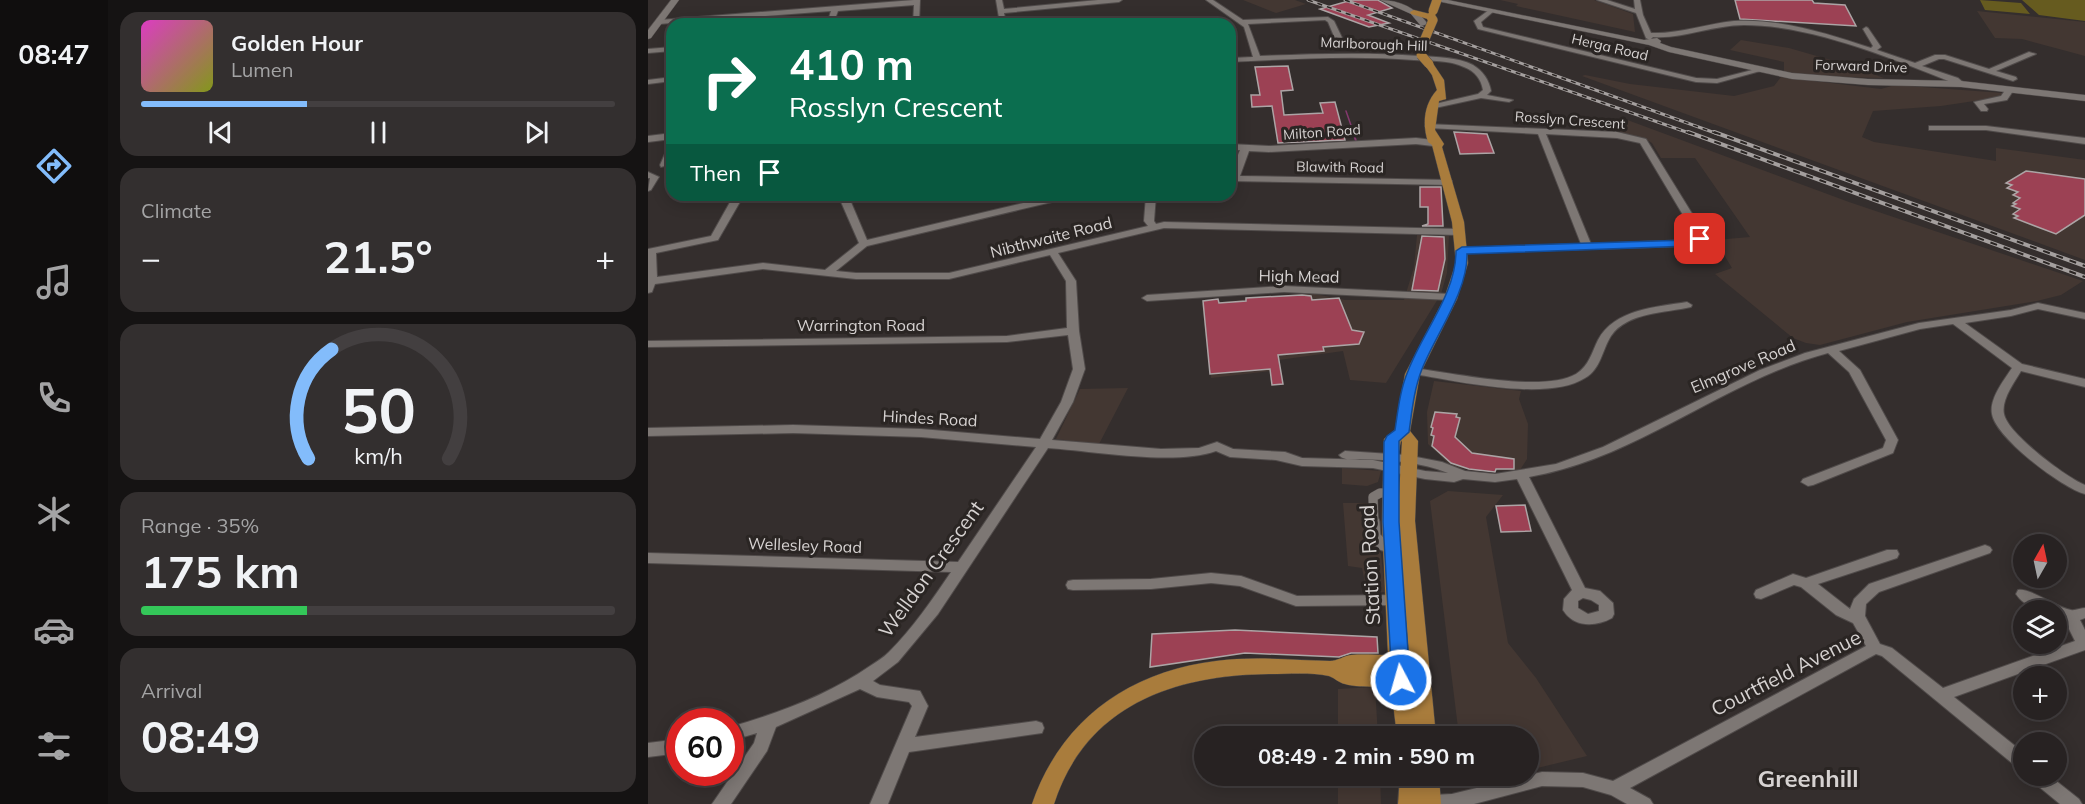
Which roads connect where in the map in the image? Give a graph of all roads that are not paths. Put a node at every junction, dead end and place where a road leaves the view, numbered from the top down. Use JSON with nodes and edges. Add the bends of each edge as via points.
{"nodes":[{"id":1,"x":675,"y":0,"type":"edge"},
{"id":2,"x":999,"y":0,"type":"edge"},
{"id":3,"x":1119,"y":0,"type":"edge"},
{"id":4,"x":1209,"y":0,"type":"edge"},
{"id":5,"x":1384,"y":0,"type":"edge"},
{"id":6,"x":1437,"y":0,"type":"edge"},
{"id":7,"x":1600,"y":0,"type":"edge"},
{"id":8,"x":1637,"y":0,"type":"edge"},
{"id":9,"x":917,"y":1,"type":"edge"},
{"id":10,"x":1076,"y":2,"type":"edge"},
{"id":11,"x":835,"y":9,"type":"junction"},
{"id":12,"x":1002,"y":11,"type":"junction"},
{"id":13,"x":1491,"y":11,"type":"junction"},
{"id":14,"x":1638,"y":12,"type":"junction"},
{"id":15,"x":1417,"y":13,"type":"junction"},
{"id":16,"x":1432,"y":14,"type":"junction"},
{"id":17,"x":660,"y":17,"type":"junction"},
{"id":18,"x":832,"y":18,"type":"edge"},
{"id":19,"x":916,"y":18,"type":"edge"},
{"id":20,"x":1003,"y":18,"type":"edge"},
{"id":21,"x":1242,"y":21,"type":"junction"},
{"id":22,"x":1236,"y":22,"type":"edge"},
{"id":23,"x":1424,"y":24,"type":"junction"},
{"id":24,"x":1866,"y":29,"type":"dead end"},
{"id":25,"x":648,"y":36,"type":"edge"},
{"id":26,"x":1648,"y":38,"type":"junction"},
{"id":27,"x":1342,"y":46,"type":"dead end"},
{"id":28,"x":1419,"y":49,"type":"junction"},
{"id":29,"x":666,"y":50,"type":"edge"},
{"id":30,"x":1873,"y":50,"type":"junction"},
{"id":31,"x":648,"y":51,"type":"edge"},
{"id":32,"x":2032,"y":54,"type":"dead end"},
{"id":33,"x":1257,"y":58,"type":"junction"},
{"id":34,"x":1236,"y":60,"type":"edge"},
{"id":35,"x":1914,"y":66,"type":"junction"},
{"id":36,"x":1760,"y":70,"type":"junction"},
{"id":37,"x":1989,"y":71,"type":"junction"},
{"id":38,"x":2013,"y":79,"type":"dead end"},
{"id":39,"x":666,"y":80,"type":"edge"},
{"id":40,"x":648,"y":82,"type":"edge"},
{"id":41,"x":1961,"y":84,"type":"junction"},
{"id":42,"x":2008,"y":91,"type":"junction"},
{"id":43,"x":1442,"y":92,"type":"junction"},
{"id":44,"x":1477,"y":96,"type":"junction"},
{"id":45,"x":2085,"y":98,"type":"edge"},
{"id":46,"x":1509,"y":100,"type":"dead end"},
{"id":47,"x":1435,"y":108,"type":"junction"},
{"id":48,"x":1984,"y":109,"type":"dead end"},
{"id":49,"x":1932,"y":128,"type":"dead end"},
{"id":50,"x":1541,"y":131,"type":"junction"},
{"id":51,"x":666,"y":136,"type":"edge"},
{"id":52,"x":648,"y":138,"type":"edge"},
{"id":53,"x":1432,"y":138,"type":"junction"},
{"id":54,"x":2085,"y":141,"type":"edge"},
{"id":55,"x":1236,"y":148,"type":"edge"},
{"id":56,"x":1245,"y":149,"type":"junction"},
{"id":57,"x":666,"y":160,"type":"edge"},
{"id":58,"x":664,"y":165,"type":"dead end"},
{"id":59,"x":1236,"y":169,"type":"edge"},
{"id":60,"x":648,"y":175,"type":"edge"},
{"id":61,"x":1236,"y":178,"type":"edge"},
{"id":62,"x":1449,"y":183,"type":"junction"},
{"id":63,"x":648,"y":188,"type":"edge"},
{"id":64,"x":736,"y":201,"type":"edge"},
{"id":65,"x":846,"y":201,"type":"edge"},
{"id":66,"x":1016,"y":201,"type":"edge"},
{"id":67,"x":1045,"y":201,"type":"edge"},
{"id":68,"x":1150,"y":201,"type":"edge"},
{"id":69,"x":1020,"y":207,"type":"junction"},
{"id":70,"x":1153,"y":226,"type":"junction"},
{"id":71,"x":1459,"y":232,"type":"junction"},
{"id":72,"x":864,"y":244,"type":"junction"},
{"id":73,"x":1587,"y":247,"type":"junction"},
{"id":74,"x":650,"y":251,"type":"edge"},
{"id":75,"x":1052,"y":251,"type":"junction"},
{"id":76,"x":1462,"y":251,"type":"junction"},
{"id":77,"x":827,"y":273,"type":"junction"},
{"id":78,"x":650,"y":286,"type":"edge"},
{"id":79,"x":1450,"y":297,"type":"junction"},
{"id":80,"x":1147,"y":298,"type":"dead end"},
{"id":81,"x":1687,"y":305,"type":"dead end"},
{"id":82,"x":2085,"y":316,"type":"edge"},
{"id":83,"x":1954,"y":320,"type":"junction"},
{"id":84,"x":1073,"y":331,"type":"junction"},
{"id":85,"x":648,"y":344,"type":"edge"},
{"id":86,"x":1831,"y":350,"type":"junction"},
{"id":87,"x":2018,"y":367,"type":"junction"},
{"id":88,"x":1414,"y":371,"type":"junction"},
{"id":89,"x":2085,"y":383,"type":"edge"},
{"id":90,"x":648,"y":432,"type":"edge"},
{"id":91,"x":1402,"y":432,"type":"junction"},
{"id":92,"x":1043,"y":444,"type":"junction"},
{"id":93,"x":1390,"y":462,"type":"junction"},
{"id":94,"x":1408,"y":465,"type":"junction"},
{"id":95,"x":1522,"y":475,"type":"junction"},
{"id":96,"x":1808,"y":482,"type":"dead end"},
{"id":97,"x":2085,"y":490,"type":"edge"},
{"id":98,"x":1985,"y":550,"type":"dead end"},
{"id":99,"x":1892,"y":554,"type":"dead end"},
{"id":100,"x":648,"y":558,"type":"edge"},
{"id":101,"x":961,"y":567,"type":"junction"},
{"id":102,"x":1806,"y":583,"type":"junction"},
{"id":103,"x":1073,"y":585,"type":"dead end"},
{"id":104,"x":1580,"y":592,"type":"dead end"},
{"id":105,"x":1761,"y":594,"type":"dead end"},
{"id":106,"x":2023,"y":594,"type":"dead end"},
{"id":107,"x":1405,"y":600,"type":"junction"},
{"id":108,"x":2077,"y":615,"type":"edge"},
{"id":109,"x":1859,"y":619,"type":"junction"},
{"id":110,"x":2084,"y":644,"type":"edge"},
{"id":111,"x":1875,"y":648,"type":"junction"},
{"id":112,"x":1409,"y":671,"type":"junction"},
{"id":113,"x":860,"y":681,"type":"junction"},
{"id":114,"x":1942,"y":695,"type":"junction"},
{"id":115,"x":770,"y":723,"type":"junction"},
{"id":116,"x":1407,"y":726,"type":"edge"},
{"id":117,"x":1423,"y":726,"type":"edge"},
{"id":118,"x":1036,"y":728,"type":"dead end"},
{"id":119,"x":744,"y":730,"type":"edge"},
{"id":120,"x":903,"y":746,"type":"junction"},
{"id":121,"x":666,"y":748,"type":"edge"},
{"id":122,"x":648,"y":750,"type":"edge"},
{"id":123,"x":2013,"y":754,"type":"edge"},
{"id":124,"x":1414,"y":786,"type":"edge"},
{"id":125,"x":1426,"y":786,"type":"edge"},
{"id":126,"x":2050,"y":786,"type":"edge"},
{"id":127,"x":1615,"y":789,"type":"junction"},
{"id":128,"x":721,"y":804,"type":"edge"},
{"id":129,"x":879,"y":804,"type":"edge"},
{"id":130,"x":1043,"y":804,"type":"edge"},
{"id":131,"x":1420,"y":804,"type":"edge"},
{"id":132,"x":1644,"y":804,"type":"edge"},
{"id":133,"x":2073,"y":804,"type":"edge"}],
"edges":[{"from":1,"to":17,"type":"street"},
{"from":2,"to":12,"type":"street"},
{"from":3,"to":10,"type":"street"},
{"from":4,"to":21,"type":"street"},
{"from":5,"to":15,"type":"street"},
{"from":6,"to":13,"type":"street","name":"Forward Drive"},
{"from":6,"to":16,"type":"main road","bridge":true},
{"from":7,"to":14,"type":"street"},
{"from":8,"to":14,"type":"street"},
{"from":9,"to":11,"type":"street"},
{"from":9,"to":19,"type":"street"},
{"from":10,"to":12,"type":"street"},
{"from":11,"to":17,"type":"street"},
{"from":11,"to":18,"type":"street"},
{"from":12,"to":20,"type":"street"},
{"from":13,"to":26,"type":"street","name":"Forward Drive"},
{"from":13,"to":36,"type":"street","name":"Herga Road","via":[[1477,21],[1480,28],[1696,80],[1717,81]]},
{"from":14,"to":26,"type":"street"},
{"from":15,"to":16,"type":"main road"},
{"from":15,"to":23,"type":"street"},
{"from":16,"to":23,"type":"main road"},
{"from":16,"to":28,"type":"main road","bridge":true,"via":[[1433,20]]},
{"from":17,"to":25,"type":"street"},
{"from":21,"to":22,"type":"street"},
{"from":21,"to":27,"type":"street","via":[[1326,18]]},
{"from":21,"to":33,"type":"street"},
{"from":23,"to":28,"type":"main road","via":[[1416,41]]},
{"from":24,"to":30,"type":"street","via":[[1876,47]]},
{"from":26,"to":30,"type":"street","via":[[1749,23]]},
{"from":26,"to":36,"type":"street","name":"Forward Drive"},
{"from":28,"to":43,"type":"main road","bridge":true,"via":[[1437,76]]},
{"from":29,"to":31,"type":"street"},
{"from":30,"to":35,"type":"street"},
{"from":32,"to":37,"type":"street"},
{"from":33,"to":34,"type":"street","name":"Marlborough Hill"},
{"from":33,"to":44,"type":"street","name":"Marlborough Hill","via":[[1350,54],[1451,62],[1472,68],[1481,76],[1487,91]]},
{"from":35,"to":37,"type":"street","via":[[1945,57]]},
{"from":35,"to":41,"type":"street"},
{"from":36,"to":41,"type":"street","name":"Forward Drive","via":[[1868,82]]},
{"from":37,"to":38,"type":"street"},
{"from":39,"to":40,"type":"street"},
{"from":41,"to":42,"type":"street","name":"Forward Drive"},
{"from":42,"to":45,"type":"street","name":"Forward Drive"},
{"from":42,"to":48,"type":"street","via":[[2004,98],[1978,102]]},
{"from":43,"to":44,"type":"street","via":[[1458,97]]},
{"from":43,"to":47,"type":"main road","name":"Station Road","via":[[1438,93]]},
{"from":44,"to":46,"type":"street"},
{"from":44,"to":47,"type":"street"},
{"from":47,"to":53,"type":"main road","name":"Station Road"},
{"from":49,"to":54,"type":"street","via":[[1986,128]]},
{"from":50,"to":53,"type":"street","name":"Rosslyn Crescent"},
{"from":50,"to":73,"type":"street"},
{"from":50,"to":73,"type":"street","name":"Rosslyn Crescent","via":[[1626,136],[1643,141],[1700,239],[1690,243]]},
{"from":51,"to":52,"type":"street"},
{"from":53,"to":56,"type":"street","name":"Milton Road"},
{"from":53,"to":62,"type":"main road","name":"Station Road"},
{"from":55,"to":56,"type":"street","name":"Milton Road"},
{"from":56,"to":59,"type":"street"},
{"from":57,"to":58,"type":"street"},
{"from":60,"to":63,"type":"street","via":[[655,177]]},
{"from":61,"to":62,"type":"street","name":"Blawith Road"},
{"from":62,"to":71,"type":"main road","name":"Station Road"},
{"from":64,"to":74,"type":"street","via":[[715,238]]},
{"from":65,"to":72,"type":"street"},
{"from":66,"to":69,"type":"street"},
{"from":67,"to":69,"type":"street"},
{"from":68,"to":70,"type":"street","via":[[1149,221]]},
{"from":69,"to":72,"type":"street"},
{"from":70,"to":71,"type":"street","name":"Nibthwaite Road"},
{"from":70,"to":75,"type":"street","name":"Nibthwaite Road"},
{"from":71,"to":76,"type":"main road","name":"Station Road"},
{"from":72,"to":77,"type":"street"},
{"from":73,"to":76,"type":"street","name":"Rosslyn Crescent"},
{"from":74,"to":78,"type":"street"},
{"from":75,"to":77,"type":"street","name":"Nibthwaite Road","via":[[949,276]]},
{"from":75,"to":84,"type":"street","name":"Welldon Crescent","via":[[1071,280]]},
{"from":76,"to":79,"type":"main road","name":"Station Road","via":[[1462,265]]},
{"from":77,"to":78,"type":"street","name":"Nibthwaite Road","via":[[763,266]]},
{"from":79,"to":80,"type":"street","name":"High Mead","via":[[1284,289]]},
{"from":79,"to":88,"type":"main road","name":"Station Road"},
{"from":81,"to":88,"type":"street","via":[[1618,324],[1607,334],[1596,361],[1580,378],[1558,384],[1530,386]]},
{"from":82,"to":83,"type":"street","name":"Elmgrove Road","via":[[2046,306]]},
{"from":83,"to":86,"type":"street","name":"Elmgrove Road"},
{"from":83,"to":87,"type":"street"},
{"from":84,"to":85,"type":"street","name":"Warrington Road","via":[[942,341]]},
{"from":84,"to":92,"type":"street","name":"Welldon Crescent","via":[[1078,369],[1067,402]]},
{"from":86,"to":95,"type":"street","name":"Elmgrove Road","via":[[1764,372],[1587,459]]},
{"from":86,"to":96,"type":"street","via":[[1854,370],[1892,440],[1889,450]]},
{"from":87,"to":89,"type":"street"},
{"from":87,"to":97,"type":"street","via":[[1998,405],[1998,417],[2006,430],[2054,472]]},
{"from":88,"to":91,"type":"main road","name":"Station Road"},
{"from":90,"to":92,"type":"street","name":"Hindes Road","via":[[830,430],[948,434]]},
{"from":91,"to":93,"type":"main road","name":"Station Road","via":[[1392,439]]},
{"from":91,"to":94,"type":"main road","name":"Station Road","via":[[1410,441]]},
{"from":92,"to":93,"type":"street","name":"Hindes Road","via":[[1161,453],[1216,451],[1302,462]]},
{"from":92,"to":101,"type":"street","name":"Welldon Crescent"},
{"from":93,"to":94,"type":"street","name":"Hindes Road"},
{"from":93,"to":107,"type":"main road","name":"Station Road","via":[[1393,548]]},
{"from":94,"to":95,"type":"street","name":"Elmgrove Road","via":[[1447,477]]},
{"from":94,"to":107,"type":"main road","name":"Station Road"},
{"from":95,"to":104,"type":"street"},
{"from":98,"to":109,"type":"street","via":[[1874,588],[1861,597]]},
{"from":99,"to":102,"type":"street"},
{"from":100,"to":101,"type":"street","name":"Wellesley Road"},
{"from":101,"to":113,"type":"street","name":"Welldon Crescent","via":[[933,610],[893,658]]},
{"from":102,"to":105,"type":"street","via":[[1793,579]]},
{"from":102,"to":109,"type":"street","via":[[1841,611]]},
{"from":103,"to":107,"type":"street","via":[[1211,578],[1241,580],[1296,601]]},
{"from":106,"to":108,"type":"street","via":[[2039,605]]},
{"from":107,"to":112,"type":"main road","name":"Station Road"},
{"from":108,"to":110,"type":"street"},
{"from":109,"to":111,"type":"street"},
{"from":110,"to":114,"type":"street"},
{"from":111,"to":114,"type":"street","name":"Courtfield Avenue","via":[[1887,652]]},
{"from":111,"to":127,"type":"street","name":"Courtfield Avenue"},
{"from":112,"to":116,"type":"main road","name":"Station Road"},
{"from":112,"to":117,"type":"main road","name":"Station Road"},
{"from":112,"to":130,"type":"main road","via":[[1346,676],[1335,669],[1246,665],[1163,679],[1130,694],[1094,722],[1062,757]]},
{"from":113,"to":115,"type":"street","name":"Welldon Crescent"},
{"from":113,"to":120,"type":"street","via":[[877,690],[914,696],[920,706]]},
{"from":114,"to":123,"type":"street","name":"Courtfield Avenue"},
{"from":115,"to":119,"type":"street","name":"Welldon Crescent"},
{"from":115,"to":128,"type":"street","via":[[761,746]]},
{"from":118,"to":120,"type":"street"},
{"from":120,"to":129,"type":"street"},
{"from":121,"to":122,"type":"street"},
{"from":124,"to":131,"type":"main road"},
{"from":125,"to":131,"type":"main road"},
{"from":126,"to":133,"type":"street"},
{"from":127,"to":131,"type":"street","via":[[1583,780],[1542,779],[1452,802]]},
{"from":127,"to":132,"type":"street"}]}
